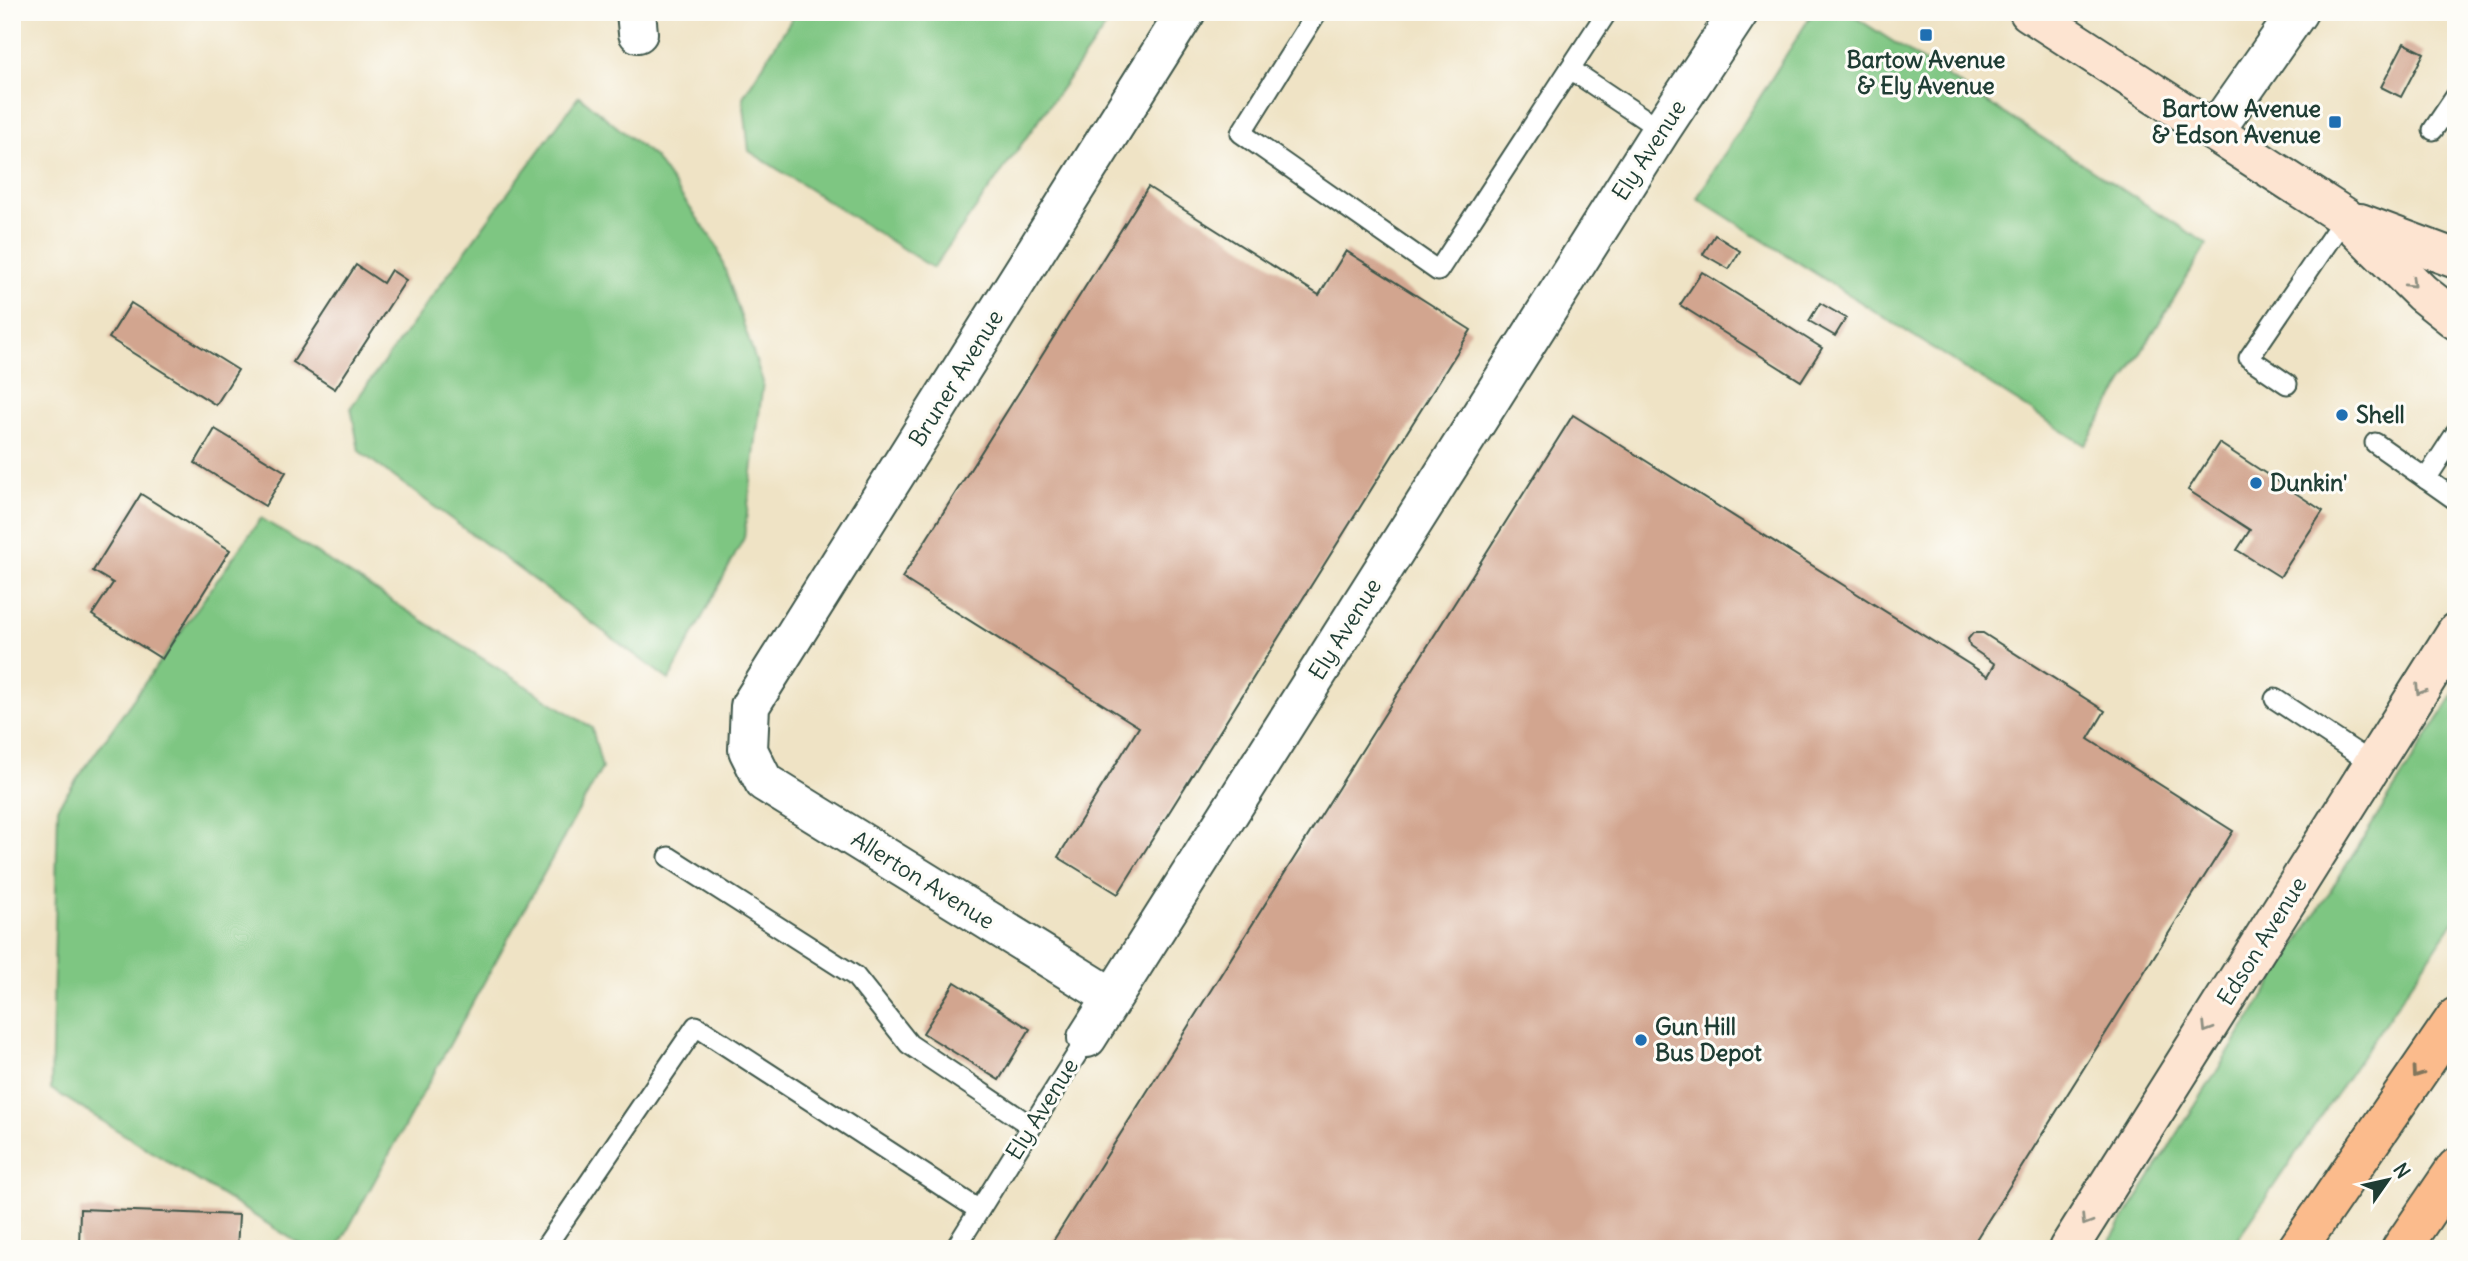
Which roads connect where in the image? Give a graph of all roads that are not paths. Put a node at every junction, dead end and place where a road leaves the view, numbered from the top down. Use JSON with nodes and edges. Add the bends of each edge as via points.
{"nodes":[{"id":1,"x":1186,"y":12,"type":"edge"},
{"id":2,"x":1317,"y":12,"type":"edge"},
{"id":3,"x":1607,"y":12,"type":"edge"},
{"id":4,"x":1739,"y":12,"type":"edge"},
{"id":5,"x":2029,"y":12,"type":"edge"},
{"id":6,"x":2298,"y":12,"type":"edge"},
{"id":7,"x":1570,"y":69,"type":"junction"},
{"id":8,"x":2456,"y":96,"type":"edge"},
{"id":9,"x":1661,"y":130,"type":"junction"},
{"id":10,"x":2432,"y":130,"type":"dead end"},
{"id":11,"x":2214,"y":132,"type":"junction"},
{"id":12,"x":2345,"y":217,"type":"junction"},
{"id":13,"x":2454,"y":255,"type":"edge"},
{"id":14,"x":2456,"y":320,"type":"edge"},
{"id":15,"x":2287,"y":384,"type":"dead end"},
{"id":16,"x":2456,"y":433,"type":"edge"},
{"id":17,"x":2375,"y":443,"type":"dead end"},
{"id":18,"x":2426,"y":479,"type":"junction"},
{"id":19,"x":2456,"y":500,"type":"edge"},
{"id":20,"x":2456,"y":632,"type":"edge"},
{"id":21,"x":2275,"y":699,"type":"dead end"},
{"id":22,"x":748,"y":750,"type":"joint"},
{"id":23,"x":2373,"y":764,"type":"junction"},
{"id":24,"x":669,"y":857,"type":"dead end"},
{"id":25,"x":1112,"y":997,"type":"junction"},
{"id":26,"x":2456,"y":1017,"type":"edge"},
{"id":27,"x":1087,"y":1038,"type":"joint"},
{"id":28,"x":1031,"y":1126,"type":"junction"},
{"id":29,"x":2456,"y":1168,"type":"edge"},
{"id":30,"x":979,"y":1210,"type":"junction"},
{"id":31,"x":544,"y":1249,"type":"edge"},
{"id":32,"x":955,"y":1249,"type":"edge"},
{"id":33,"x":2068,"y":1249,"type":"edge"},
{"id":34,"x":2297,"y":1249,"type":"edge"},
{"id":35,"x":2400,"y":1249,"type":"edge"}],
"edges":[{"from":1,"to":22,"type":"street","name":"Bruner Avenue","via":[[750,706]]},
{"from":2,"to":7,"type":"lane","via":[[1241,133],[1438,271]]},
{"from":3,"to":7,"type":"lane"},
{"from":4,"to":9,"type":"street","name":"Ely Avenue"},
{"from":5,"to":11,"type":"main road"},
{"from":6,"to":11,"type":"street"},
{"from":7,"to":9,"type":"lane"},
{"from":8,"to":10,"type":"lane"},
{"from":9,"to":25,"type":"street","name":"Ely Avenue"},
{"from":11,"to":12,"type":"main road"},
{"from":12,"to":13,"type":"main road"},
{"from":12,"to":14,"type":"main road","one_way":true},
{"from":12,"to":15,"type":"lane","via":[[2249,358]]},
{"from":16,"to":18,"type":"lane"},
{"from":17,"to":18,"type":"lane"},
{"from":18,"to":19,"type":"lane"},
{"from":20,"to":23,"type":"main road","name":"Edson Avenue","one_way":true},
{"from":21,"to":23,"type":"lane"},
{"from":22,"to":25,"type":"street","name":"Allerton Avenue","via":[[764,782]]},
{"from":23,"to":33,"type":"main road","name":"Edson Avenue","one_way":true},
{"from":24,"to":28,"type":"lane","via":[[855,976],[909,1044]]},
{"from":25,"to":27,"type":"street","name":"Ely Avenue"},
{"from":26,"to":34,"type":"highway","one_way":true},
{"from":27,"to":28,"type":"lane","name":"Ely Avenue"},
{"from":28,"to":30,"type":"lane","name":"Ely Avenue"},
{"from":29,"to":35,"type":"highway"},
{"from":30,"to":31,"type":"lane","via":[[696,1026]]},
{"from":30,"to":32,"type":"lane","name":"Ely Avenue"}]}
